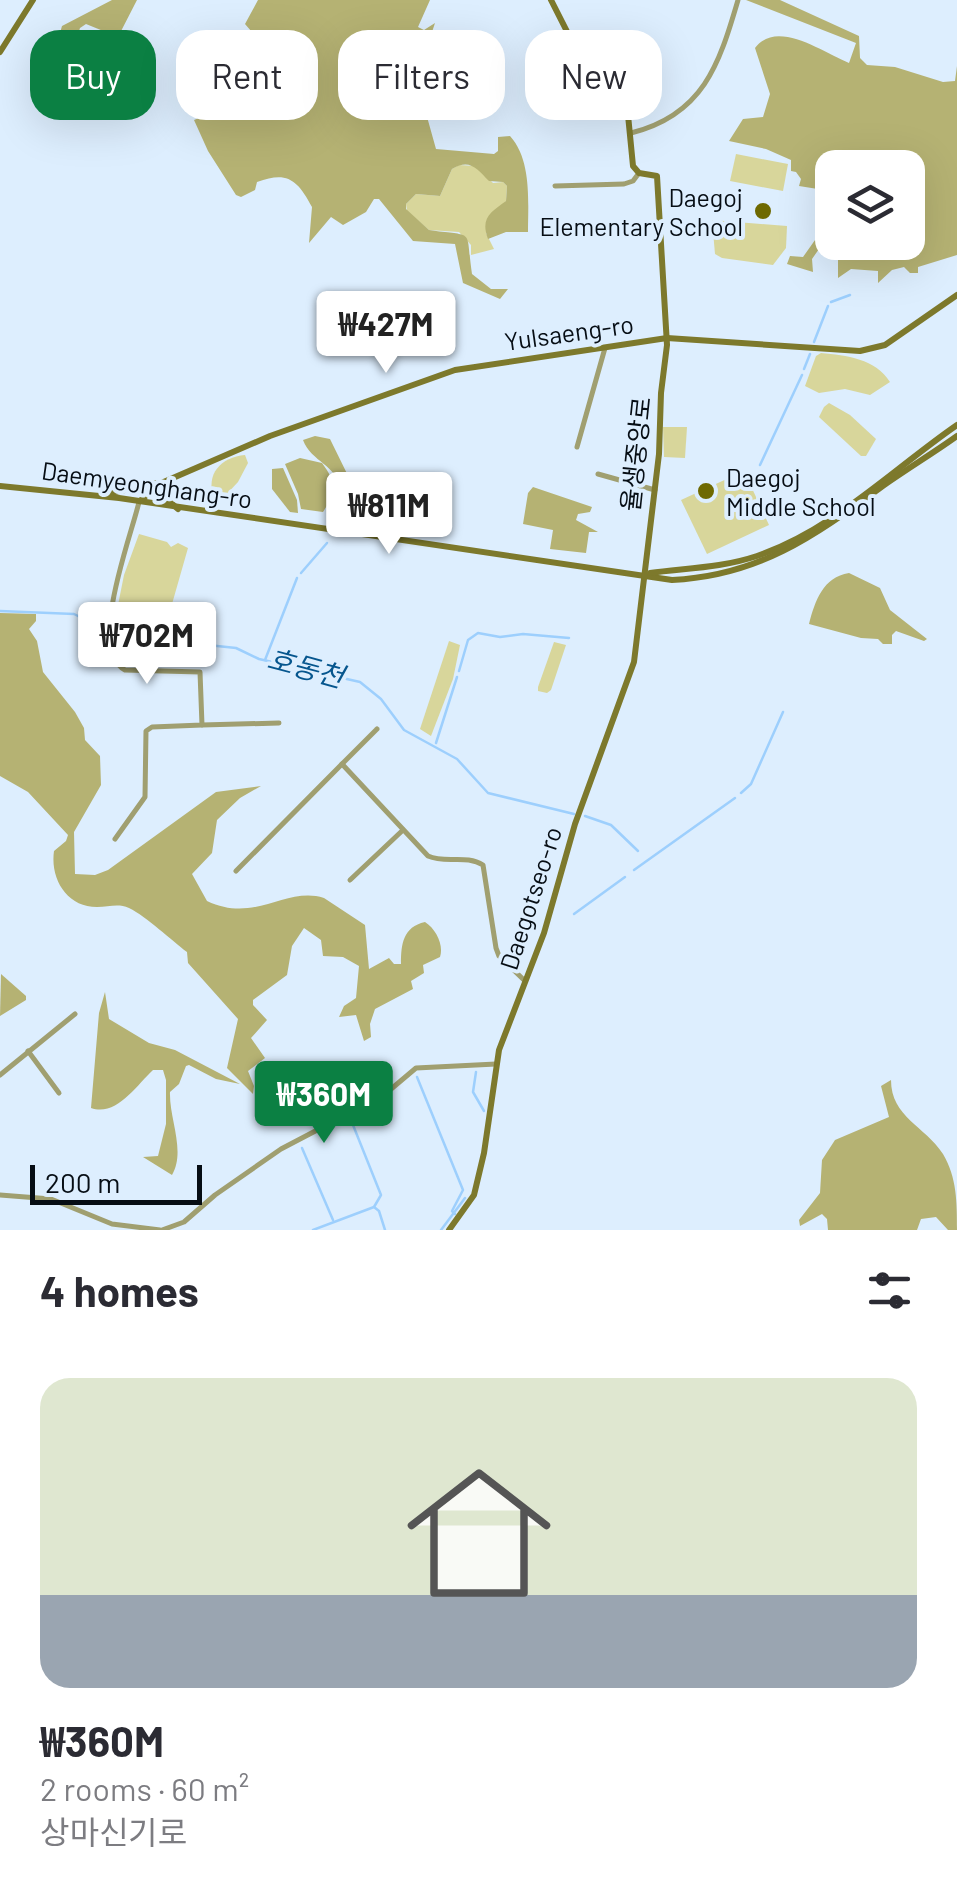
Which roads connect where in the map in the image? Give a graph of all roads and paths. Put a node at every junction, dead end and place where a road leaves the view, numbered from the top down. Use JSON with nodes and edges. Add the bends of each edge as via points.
{"nodes":[{"id":1,"x":34,"y":0,"type":"edge"},
{"id":2,"x":551,"y":0,"type":"edge"},
{"id":3,"x":738,"y":0,"type":"edge"},
{"id":4,"x":0,"y":52,"type":"edge"},
{"id":5,"x":631,"y":134,"type":"junction"},
{"id":6,"x":640,"y":173,"type":"junction"},
{"id":7,"x":555,"y":186,"type":"dead end"},
{"id":8,"x":956,"y":297,"type":"edge"},
{"id":9,"x":667,"y":338,"type":"junction"},
{"id":10,"x":606,"y":345,"type":"junction"},
{"id":11,"x":957,"y":425,"type":"edge"},
{"id":12,"x":957,"y":436,"type":"edge"},
{"id":13,"x":576,"y":446,"type":"dead end"},
{"id":14,"x":598,"y":474,"type":"dead end"},
{"id":15,"x":166,"y":481,"type":"junction"},
{"id":16,"x":0,"y":486,"type":"edge"},
{"id":17,"x":655,"y":490,"type":"junction"},
{"id":18,"x":97,"y":496,"type":"junction"},
{"id":19,"x":139,"y":502,"type":"junction"},
{"id":20,"x":179,"y":510,"type":"junction"},
{"id":21,"x":644,"y":574,"type":"junction"},
{"id":22,"x":278,"y":723,"type":"dead end"},
{"id":23,"x":202,"y":725,"type":"junction"},
{"id":24,"x":377,"y":729,"type":"dead end"},
{"id":25,"x":342,"y":764,"type":"junction"},
{"id":26,"x":403,"y":830,"type":"junction"},
{"id":27,"x":115,"y":839,"type":"dead end"},
{"id":28,"x":236,"y":871,"type":"dead end"},
{"id":29,"x":350,"y":880,"type":"dead end"},
{"id":30,"x":525,"y":981,"type":"junction"},
{"id":31,"x":75,"y":1014,"type":"dead end"},
{"id":32,"x":28,"y":1051,"type":"junction"},
{"id":33,"x":496,"y":1064,"type":"junction"},
{"id":34,"x":0,"y":1075,"type":"edge"},
{"id":35,"x":59,"y":1093,"type":"dead end"},
{"id":36,"x":0,"y":1196,"type":"edge"},
{"id":37,"x":161,"y":1230,"type":"edge"},
{"id":38,"x":449,"y":1230,"type":"edge"}],
"edges":[{"from":1,"to":4,"type":"street"},
{"from":2,"to":5,"type":"street","via":[[586,69],[628,114]]},
{"from":3,"to":5,"type":"street","via":[[723,52],[686,108]]},
{"from":5,"to":6,"type":"street","via":[[631,160]]},
{"from":6,"to":7,"type":"street","via":[[624,184]]},
{"from":6,"to":9,"type":"street","name":"율생중앙로","via":[[658,176]]},
{"from":8,"to":9,"type":"street","name":"Yulsaeng-ro","via":[[898,338],[860,352]]},
{"from":9,"to":10,"type":"street","name":"Yulsaeng-ro"},
{"from":9,"to":17,"type":"street","name":"율생중앙로"},
{"from":10,"to":13,"type":"street"},
{"from":10,"to":15,"type":"street","name":"Yulsaeng-ro","via":[[455,370]]},
{"from":11,"to":21,"type":"street","name":"Daemyeonghang-ro","via":[[774,549],[720,566]]},
{"from":12,"to":21,"type":"street","name":"Daemyeonghang-ro","via":[[821,531],[762,562],[690,579]]},
{"from":14,"to":17,"type":"street"},
{"from":15,"to":18,"type":"street"},
{"from":15,"to":19,"type":"street","name":"Yulsaeng-ro"},
{"from":15,"to":20,"type":"street","via":[[162,494]]},
{"from":16,"to":18,"type":"street","name":"Daemyeonghang-ro"},
{"from":17,"to":21,"type":"street","name":"율생중앙로"},
{"from":18,"to":19,"type":"street","name":"Daemyeonghang-ro"},
{"from":19,"to":20,"type":"street","name":"Daemyeonghang-ro"},
{"from":19,"to":23,"type":"street","via":[[109,616],[110,647],[125,670],[200,672]]},
{"from":20,"to":21,"type":"street","name":"Daemyeonghang-ro"},
{"from":21,"to":30,"type":"street","name":"Daegotseo-ro","via":[[634,662]]},
{"from":22,"to":23,"type":"street"},
{"from":23,"to":27,"type":"street","via":[[146,731],[145,796]]},
{"from":24,"to":25,"type":"street"},
{"from":25,"to":26,"type":"street"},
{"from":25,"to":28,"type":"street"},
{"from":26,"to":29,"type":"street"},
{"from":26,"to":30,"type":"street","via":[[432,859],[482,865],[496,948]]},
{"from":30,"to":33,"type":"street","name":"Daegotseo-ro"},
{"from":31,"to":32,"type":"street"},
{"from":32,"to":34,"type":"street"},
{"from":32,"to":35,"type":"street"},
{"from":33,"to":37,"type":"street","via":[[416,1068],[384,1095],[282,1149],[184,1222]]},
{"from":33,"to":38,"type":"street","name":"Daegotseo-ro","via":[[480,1174],[468,1207]]},
{"from":36,"to":37,"type":"street","via":[[51,1200],[106,1222]]}]}
